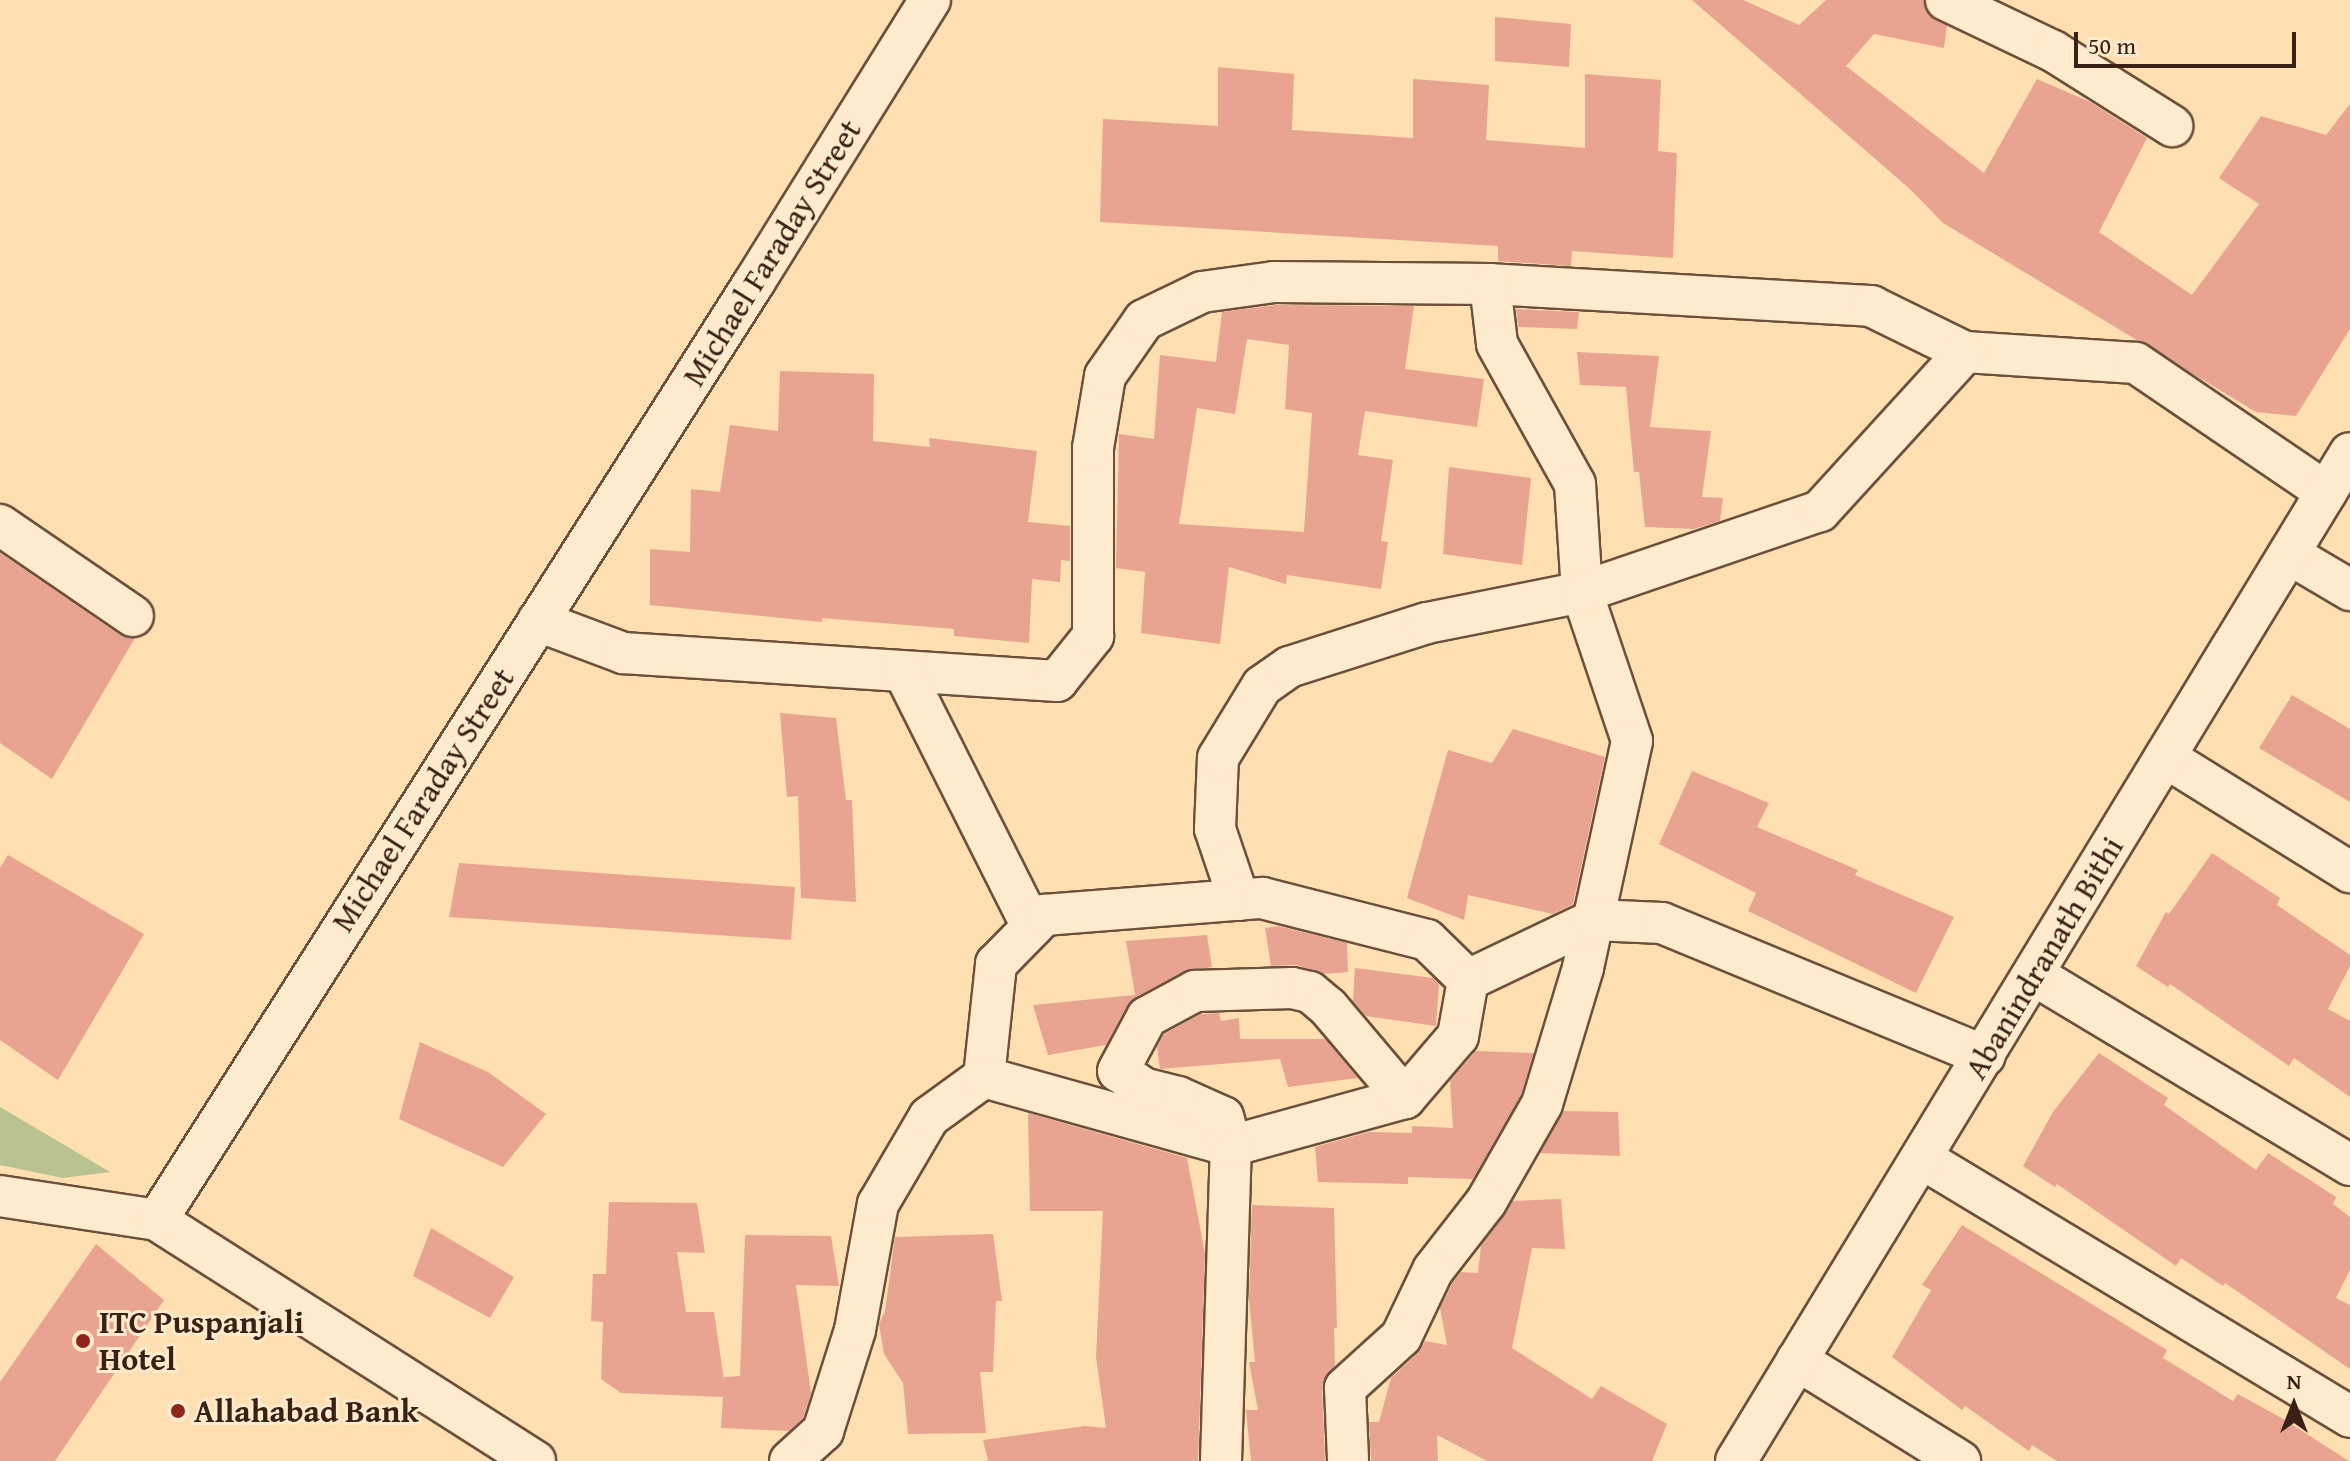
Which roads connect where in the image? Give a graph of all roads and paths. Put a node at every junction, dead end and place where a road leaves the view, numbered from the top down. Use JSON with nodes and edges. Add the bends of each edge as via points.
{"nodes":[{"id":1,"x":930,"y":0,"type":"edge"},
{"id":2,"x":1946,"y":0,"type":"edge"},
{"id":3,"x":2172,"y":126,"type":"dead end"},
{"id":4,"x":1490,"y":284,"type":"junction"},
{"id":5,"x":1965,"y":352,"type":"junction"},
{"id":6,"x":2350,"y":453,"type":"edge"},
{"id":7,"x":2326,"y":492,"type":"junction"},
{"id":8,"x":0,"y":525,"type":"edge"},
{"id":9,"x":2289,"y":554,"type":"junction"},
{"id":10,"x":2350,"y":590,"type":"edge"},
{"id":11,"x":1582,"y":592,"type":"junction"},
{"id":12,"x":133,"y":616,"type":"dead end"},
{"id":13,"x":538,"y":621,"type":"junction"},
{"id":14,"x":904,"y":672,"type":"junction"},
{"id":15,"x":2165,"y":757,"type":"junction"},
{"id":16,"x":2350,"y":872,"type":"edge"},
{"id":17,"x":1239,"y":900,"type":"junction"},
{"id":18,"x":1594,"y":920,"type":"junction"},
{"id":19,"x":1032,"y":927,"type":"junction"},
{"id":20,"x":2034,"y":975,"type":"junction"},
{"id":21,"x":1468,"y":980,"type":"junction"},
{"id":22,"x":1985,"y":1056,"type":"junction"},
{"id":23,"x":984,"y":1077,"type":"junction"},
{"id":24,"x":1405,"y":1098,"type":"junction"},
{"id":25,"x":1231,"y":1146,"type":"junction"},
{"id":26,"x":1923,"y":1159,"type":"junction"},
{"id":27,"x":2350,"y":1165,"type":"edge"},
{"id":28,"x":0,"y":1196,"type":"edge"},
{"id":29,"x":157,"y":1220,"type":"junction"},
{"id":30,"x":1797,"y":1360,"type":"junction"},
{"id":31,"x":2350,"y":1417,"type":"edge"},
{"id":32,"x":535,"y":1461,"type":"edge"},
{"id":33,"x":790,"y":1461,"type":"edge"},
{"id":34,"x":1221,"y":1461,"type":"edge"},
{"id":35,"x":1348,"y":1461,"type":"edge"},
{"id":36,"x":1736,"y":1461,"type":"edge"},
{"id":37,"x":1960,"y":1461,"type":"edge"}],
"edges":[{"from":1,"to":13,"type":"street","name":"Michael Faraday Street"},
{"from":2,"to":3,"type":"street","via":[[2053,51]]},
{"from":4,"to":5,"type":"street","via":[[1871,306]]},
{"from":4,"to":11,"type":"street","via":[[1497,344],[1575,484]]},
{"from":4,"to":14,"type":"street","via":[[1274,282],[1202,292],[1144,320],[1105,376],[1093,448],[1093,636],[1057,681]]},
{"from":5,"to":7,"type":"street","via":[[2136,363]]},
{"from":5,"to":11,"type":"street","via":[[1820,511]]},
{"from":6,"to":7,"type":"street","name":"Abanindranath Bithi"},
{"from":7,"to":9,"type":"street","name":"Abanindranath Bithi"},
{"from":8,"to":12,"type":"street"},
{"from":9,"to":10,"type":"street"},
{"from":9,"to":15,"type":"street","name":"Abanindranath Bithi"},
{"from":11,"to":17,"type":"street","via":[[1427,623],[1289,667],[1262,686],[1218,758],[1215,829]]},
{"from":11,"to":18,"type":"street","via":[[1632,741]]},
{"from":13,"to":14,"type":"street","via":[[623,653]]},
{"from":13,"to":29,"type":"street","name":"Michael Faraday Street"},
{"from":14,"to":19,"type":"street"},
{"from":15,"to":16,"type":"street"},
{"from":15,"to":20,"type":"street","name":"Abanindranath Bithi"},
{"from":17,"to":19,"type":"street","via":[[1044,915]]},
{"from":17,"to":21,"type":"street","via":[[1262,898],[1427,940]]},
{"from":18,"to":21,"type":"street"},
{"from":18,"to":22,"type":"street","via":[[1662,923]]},
{"from":18,"to":35,"type":"street","via":[[1542,1104],[1486,1202],[1433,1270],[1401,1337],[1345,1388]]},
{"from":19,"to":23,"type":"street","via":[[996,964]]},
{"from":20,"to":22,"type":"street","name":"Abanindranath Bithi"},
{"from":20,"to":27,"type":"street"},
{"from":21,"to":24,"type":"street","via":[[1458,1036]]},
{"from":22,"to":26,"type":"street","name":"Abanindranath Bithi"},
{"from":23,"to":25,"type":"street"},
{"from":23,"to":33,"type":"street","via":[[929,1117],[878,1204],[855,1330],[823,1431]]},
{"from":24,"to":25,"type":"street"},
{"from":24,"to":25,"type":"street","via":[[1310,992],[1248,987],[1195,991],[1147,1017],[1118,1071],[1145,1089],[1223,1117]]},
{"from":25,"to":34,"type":"street"},
{"from":26,"to":30,"type":"street","name":"Abanindranath Bithi"},
{"from":26,"to":31,"type":"street"},
{"from":28,"to":29,"type":"street"},
{"from":29,"to":32,"type":"street"},
{"from":30,"to":36,"type":"street","name":"Abanindranath Bithi"},
{"from":30,"to":37,"type":"street"}]}
